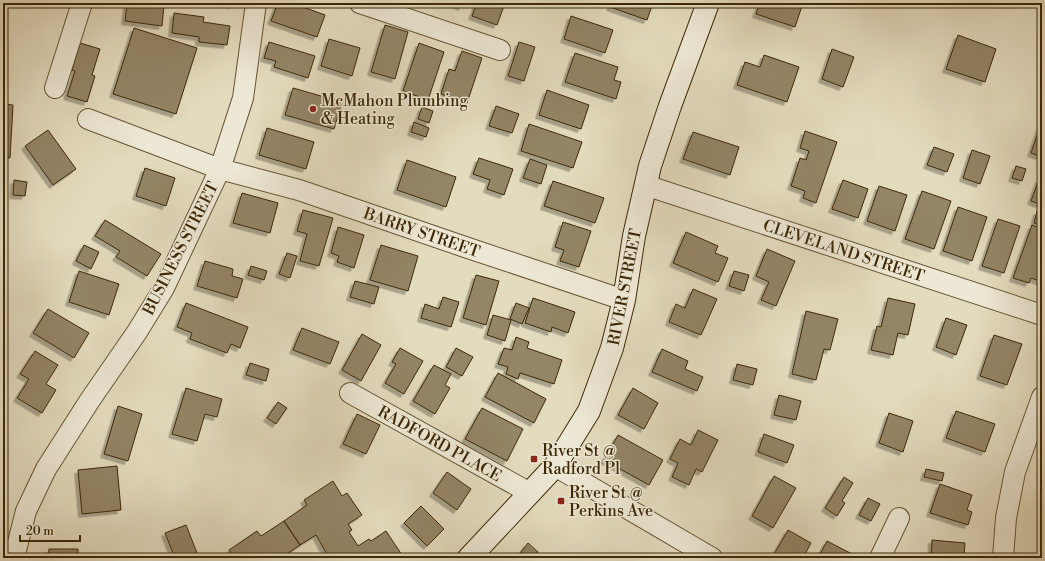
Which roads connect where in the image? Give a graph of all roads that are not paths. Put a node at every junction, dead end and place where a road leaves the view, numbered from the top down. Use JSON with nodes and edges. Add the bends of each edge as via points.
{"nodes":[{"id":1,"x":82,"y":3,"type":"edge"},
{"id":2,"x":256,"y":3,"type":"edge"},
{"id":3,"x":360,"y":3,"type":"edge"},
{"id":4,"x":708,"y":3,"type":"edge"},
{"id":5,"x":500,"y":50,"type":"dead end"},
{"id":6,"x":55,"y":88,"type":"dead end"},
{"id":7,"x":88,"y":119,"type":"dead end"},
{"id":8,"x":220,"y":168,"type":"junction"},
{"id":9,"x":645,"y":185,"type":"junction"},
{"id":10,"x":624,"y":300,"type":"junction"},
{"id":11,"x":1042,"y":315,"type":"edge"},
{"id":12,"x":350,"y":393,"type":"dead end"},
{"id":13,"x":1042,"y":397,"type":"edge"},
{"id":14,"x":555,"y":466,"type":"junction"},
{"id":15,"x":530,"y":493,"type":"junction"},
{"id":16,"x":899,"y":518,"type":"dead end"},
{"id":17,"x":14,"y":558,"type":"edge"},
{"id":18,"x":469,"y":558,"type":"edge"},
{"id":19,"x":712,"y":558,"type":"edge"},
{"id":20,"x":880,"y":558,"type":"edge"},
{"id":21,"x":1003,"y":558,"type":"edge"}],
"edges":[{"from":1,"to":6,"type":"street"},
{"from":2,"to":8,"type":"street","name":"BUSINESS STREET","via":[[243,98]]},
{"from":3,"to":5,"type":"street"},
{"from":4,"to":9,"type":"main road","name":"RIVER STREET","via":[[670,106]]},
{"from":7,"to":8,"type":"street","name":"BARRY STREET"},
{"from":8,"to":10,"type":"street","name":"BARRY STREET","via":[[299,190]]},
{"from":8,"to":17,"type":"street","name":"BUSINESS STREET","via":[[164,288],[46,469],[26,511]]},
{"from":9,"to":10,"type":"main road","name":"RIVER STREET"},
{"from":9,"to":11,"type":"street","name":"CLEVELAND STREET"},
{"from":10,"to":14,"type":"main road","name":"RIVER STREET","via":[[612,348],[589,410]]},
{"from":12,"to":15,"type":"street","name":"RADFORD PLACE"},
{"from":13,"to":21,"type":"street","via":[[1015,472],[1006,518]]},
{"from":14,"to":15,"type":"main road","name":"RIVER STREET"},
{"from":14,"to":19,"type":"street"},
{"from":15,"to":18,"type":"main road","name":"RIVER STREET"},
{"from":16,"to":20,"type":"street"}]}
